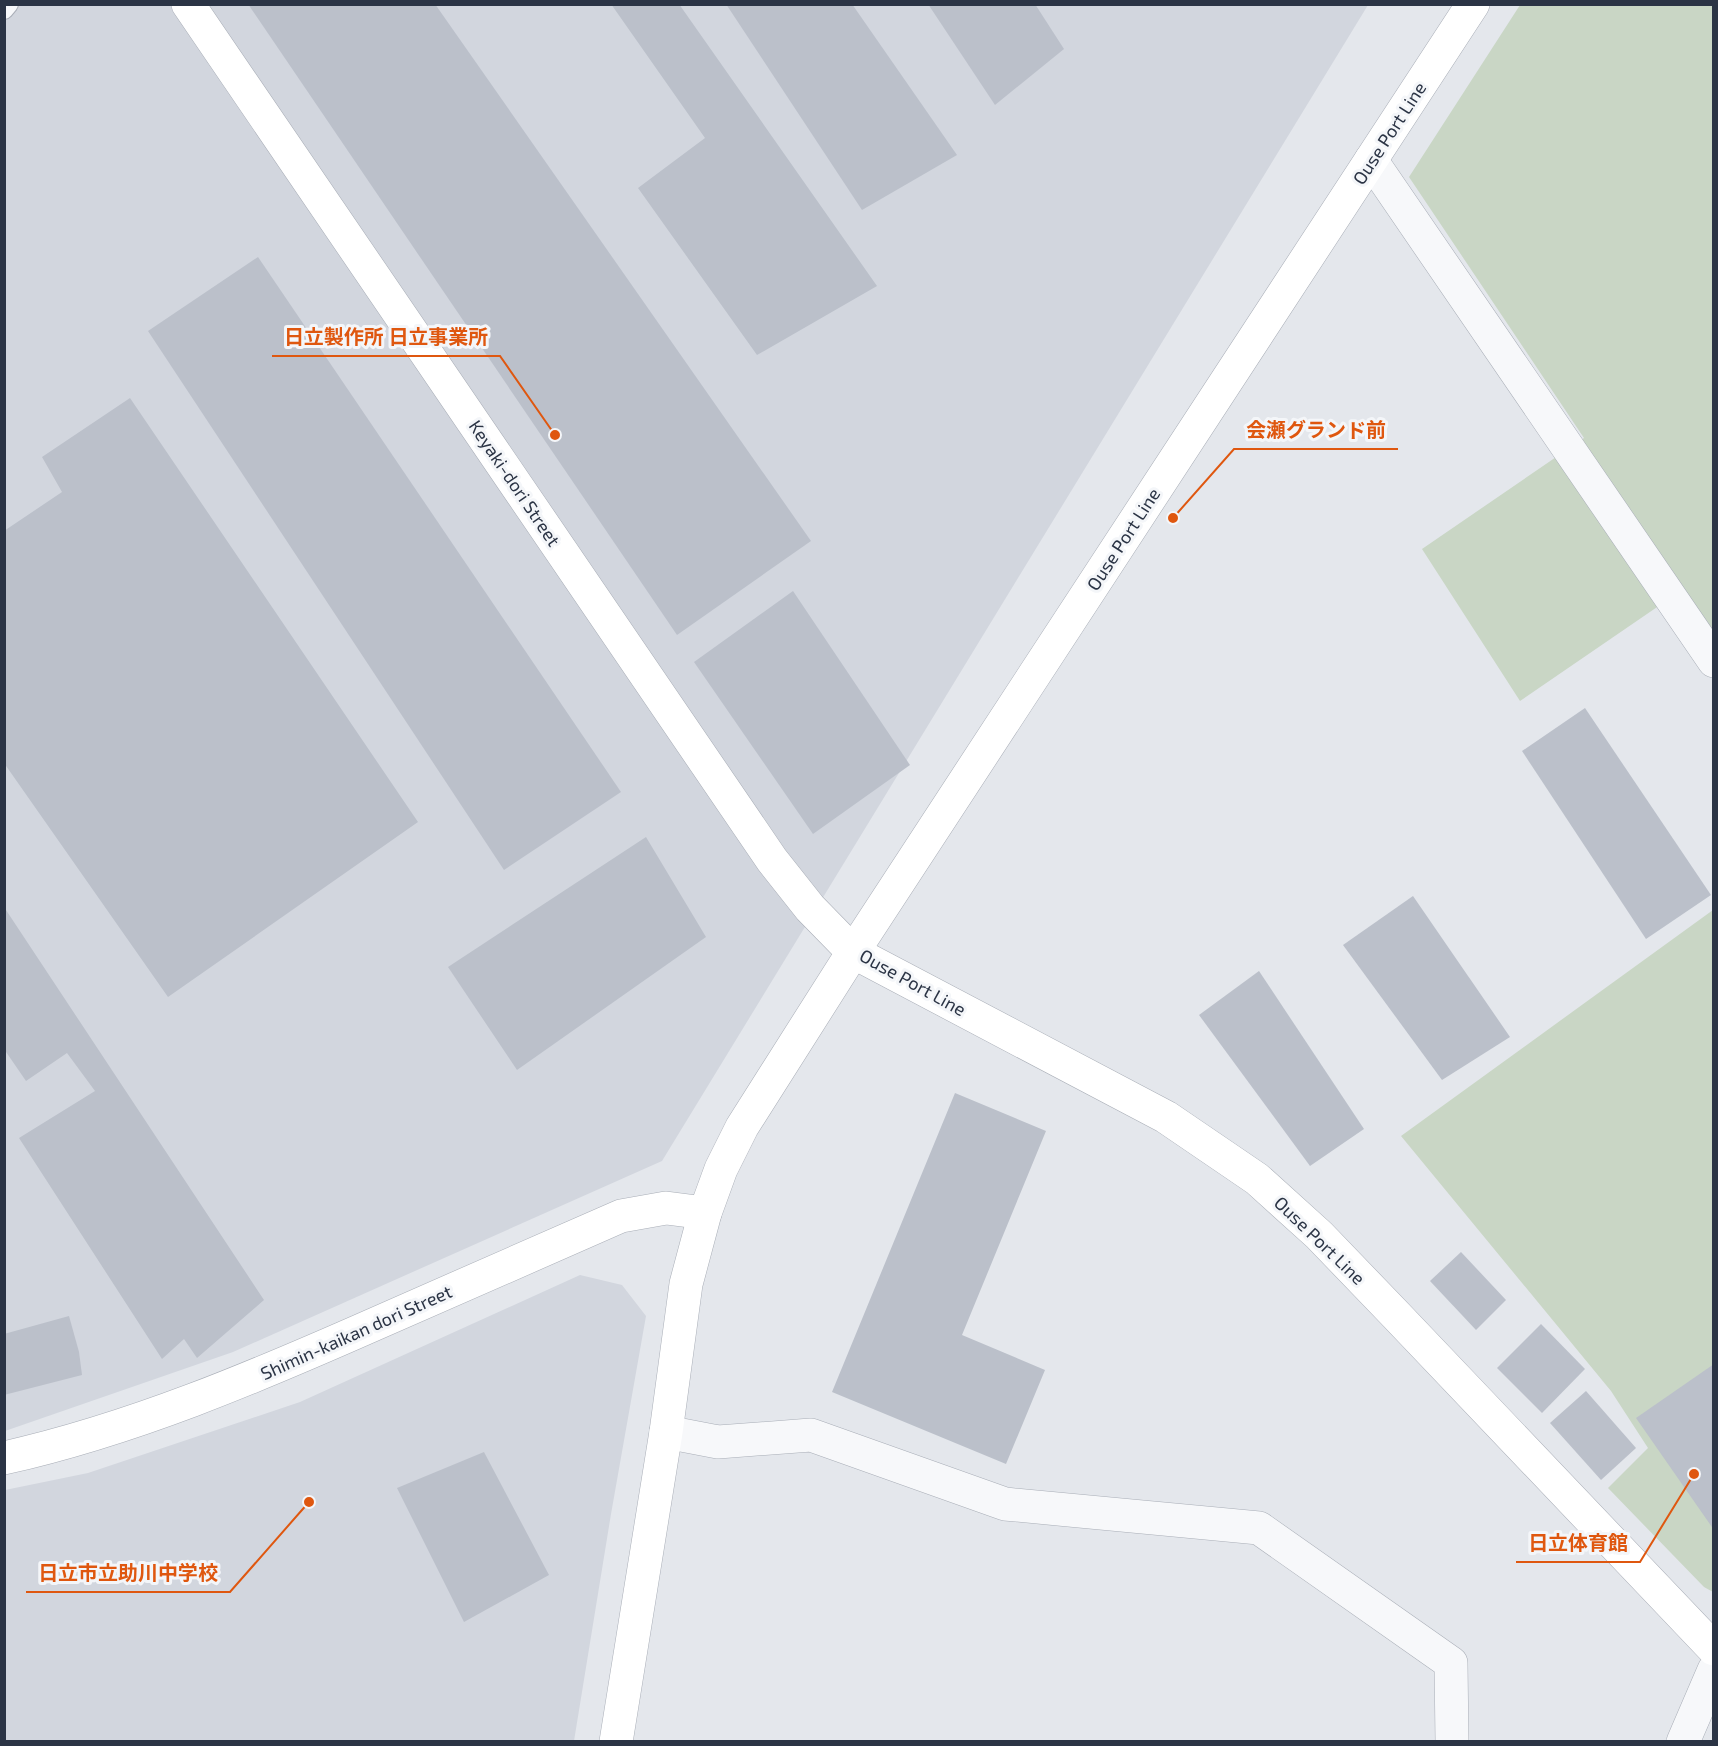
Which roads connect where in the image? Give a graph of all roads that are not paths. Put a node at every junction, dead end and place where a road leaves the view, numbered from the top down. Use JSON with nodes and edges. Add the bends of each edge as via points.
{"nodes":[{"id":1,"x":9,"y":4,"type":"edge"},
{"id":2,"x":188,"y":4,"type":"edge"},
{"id":3,"x":1473,"y":4,"type":"edge"},
{"id":4,"x":4,"y":10,"type":"edge"},
{"id":5,"x":1371,"y":160,"type":"junction"},
{"id":6,"x":1713,"y":661,"type":"edge"},
{"id":7,"x":853,"y":952,"type":"junction"},
{"id":8,"x":705,"y":1213,"type":"junction"},
{"id":9,"x":666,"y":1432,"type":"junction"},
{"id":10,"x":4,"y":1458,"type":"edge"},
{"id":11,"x":1713,"y":1649,"type":"edge"},
{"id":12,"x":1713,"y":1670,"type":"edge"},
{"id":13,"x":616,"y":1742,"type":"edge"},
{"id":14,"x":1452,"y":1742,"type":"edge"},
{"id":15,"x":1683,"y":1742,"type":"edge"}],
"edges":[{"from":1,"to":4,"type":"lane"},
{"from":2,"to":7,"type":"street","name":"Keyaki-dori Street","via":[[772,860],[810,908]]},
{"from":3,"to":5,"type":"street","name":"Ouse Port Line"},
{"from":5,"to":6,"type":"street"},
{"from":5,"to":7,"type":"street","name":"Ouse Port Line"},
{"from":7,"to":8,"type":"street","via":[[742,1127]]},
{"from":7,"to":11,"type":"street","name":"Ouse Port Line","via":[[1166,1117],[1257,1179],[1319,1235]]},
{"from":8,"to":9,"type":"street","via":[[686,1284]]},
{"from":8,"to":10,"type":"street","name":"Shimin-kaikan dori Street","via":[[666,1208],[621,1216],[270,1370],[154,1415]]},
{"from":9,"to":13,"type":"street"},
{"from":9,"to":14,"type":"street","via":[[718,1442],[811,1435],[1005,1504],[1258,1528],[1451,1663]]},
{"from":12,"to":15,"type":"street"}]}
